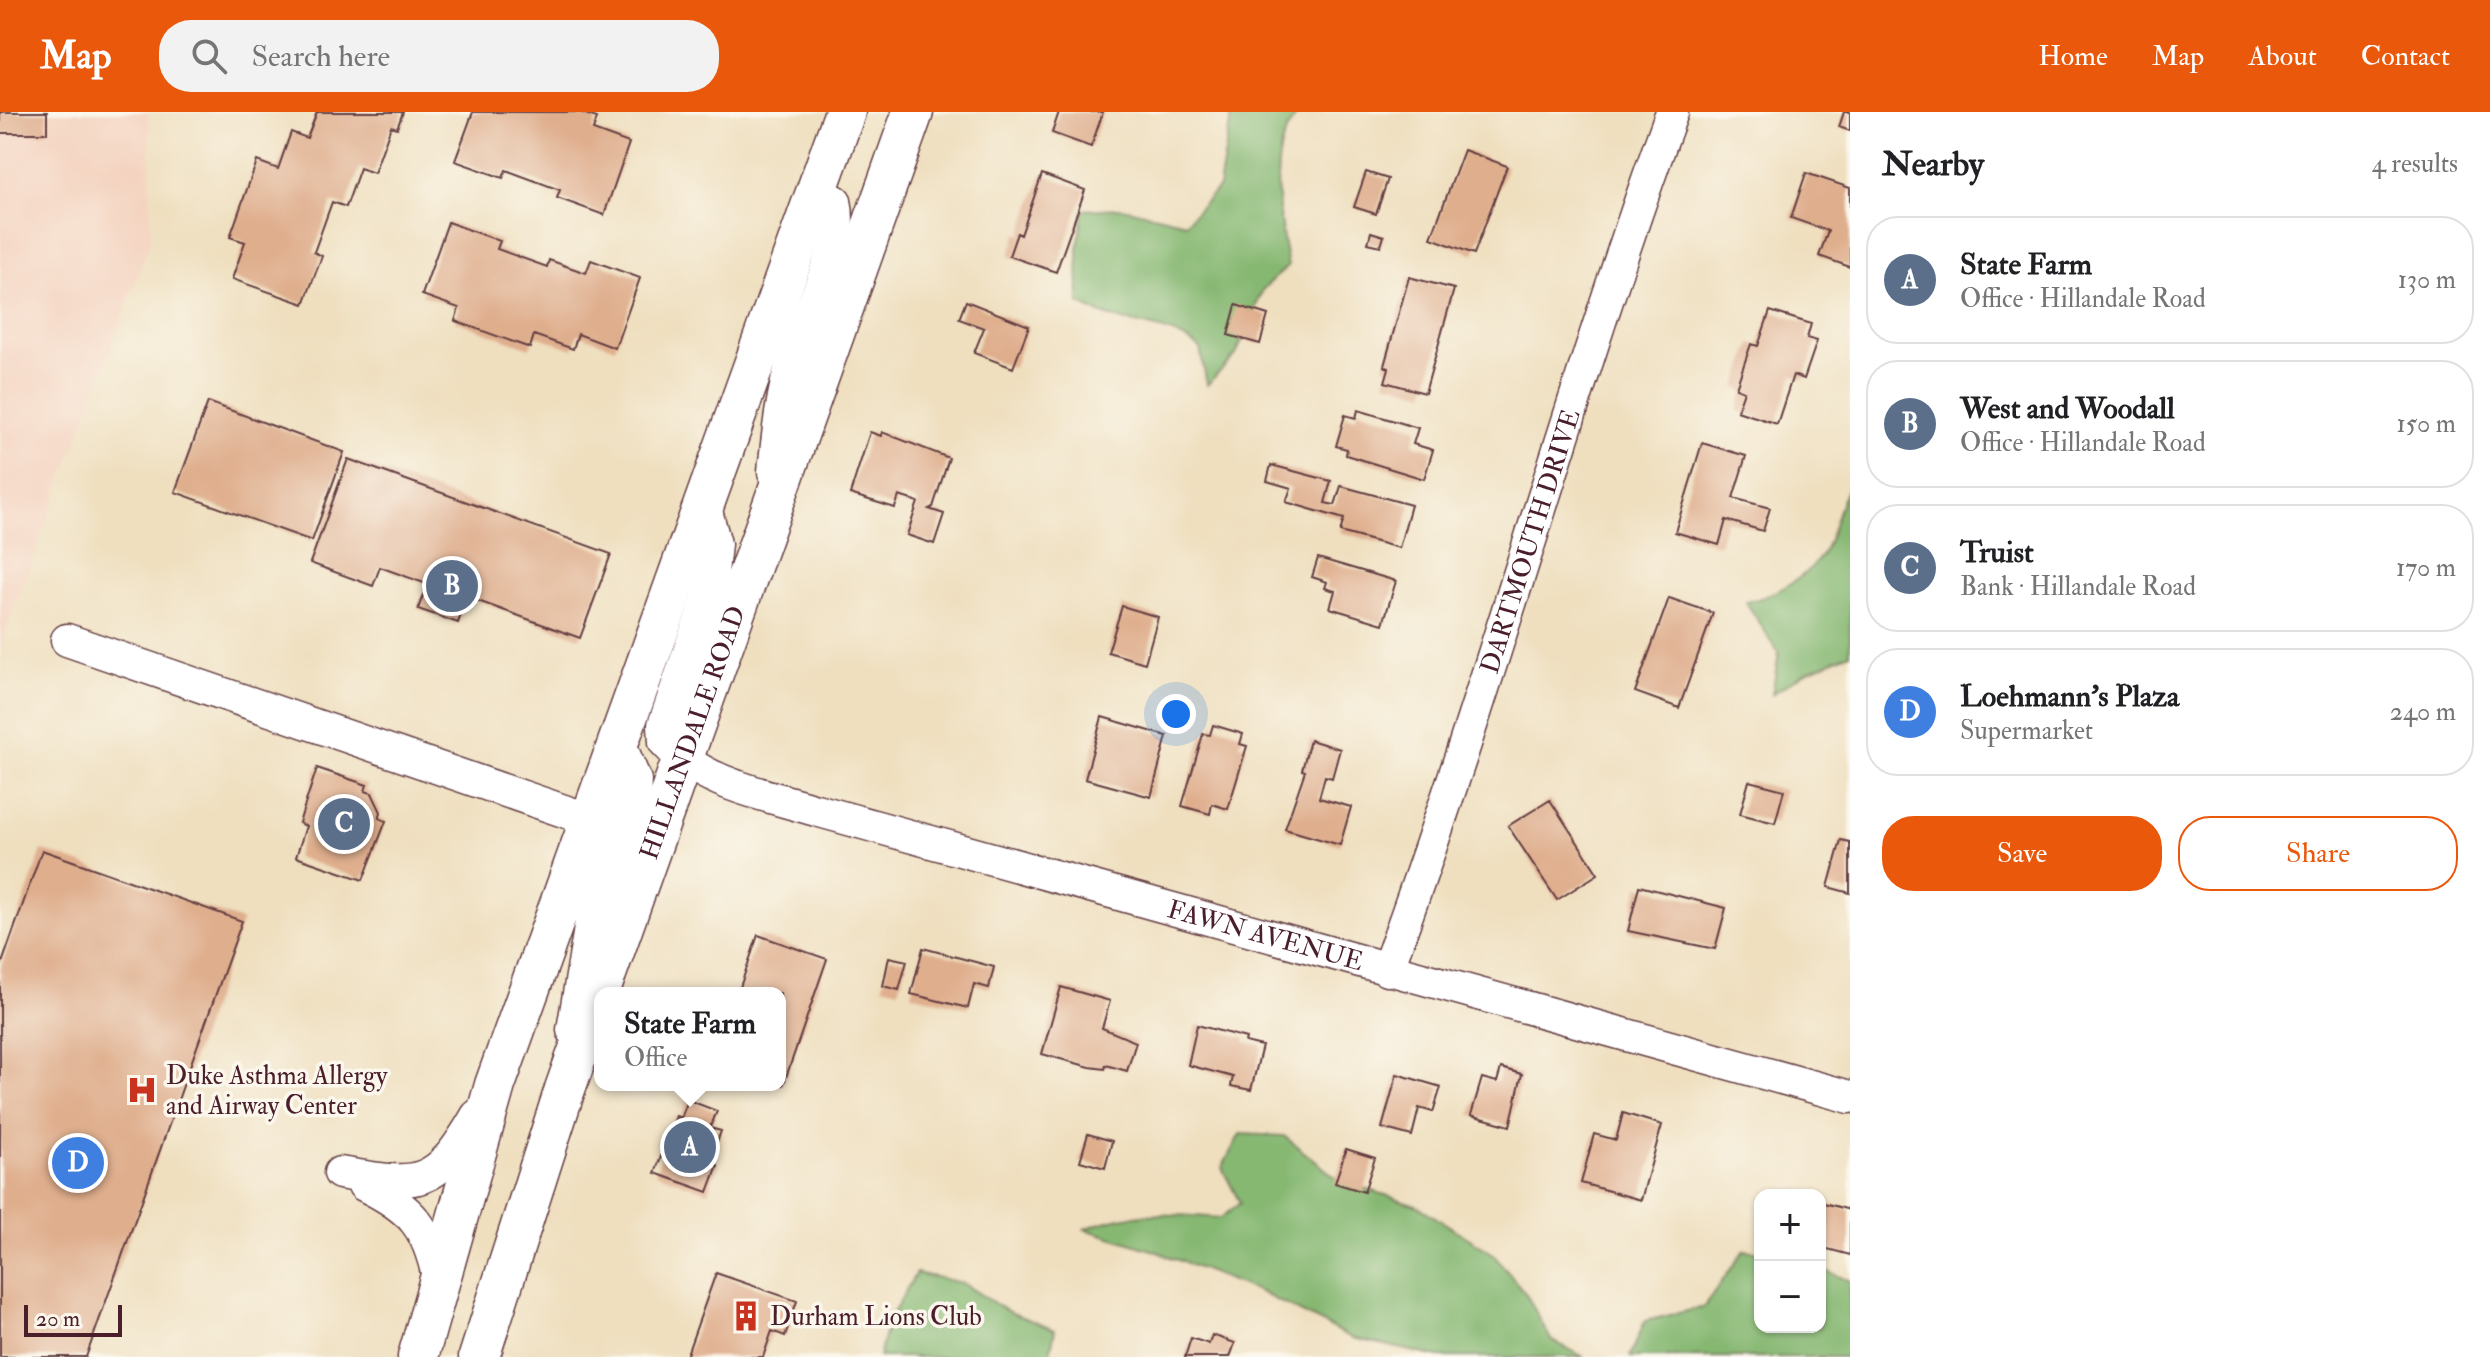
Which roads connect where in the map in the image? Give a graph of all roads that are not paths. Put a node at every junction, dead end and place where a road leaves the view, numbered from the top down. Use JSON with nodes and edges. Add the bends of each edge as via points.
{"nodes":[{"id":1,"x":845,"y":112,"type":"edge"},
{"id":2,"x":913,"y":112,"type":"edge"},
{"id":3,"x":1672,"y":112,"type":"edge"},
{"id":4,"x":817,"y":191,"type":"junction"},
{"id":5,"x":704,"y":504,"type":"junction"},
{"id":6,"x":769,"y":515,"type":"junction"},
{"id":7,"x":67,"y":640,"type":"dead end"},
{"id":8,"x":619,"y":743,"type":"junction"},
{"id":9,"x":683,"y":763,"type":"junction"},
{"id":10,"x":590,"y":820,"type":"junction"},
{"id":11,"x":1387,"y":970,"type":"junction"},
{"id":12,"x":602,"y":987,"type":"edge"},
{"id":13,"x":594,"y":1009,"type":"edge"},
{"id":14,"x":495,"y":1085,"type":"junction"},
{"id":15,"x":565,"y":1089,"type":"junction"},
{"id":16,"x":1850,"y":1097,"type":"edge"},
{"id":17,"x":439,"y":1281,"type":"junction"},
{"id":18,"x":418,"y":1357,"type":"edge"},
{"id":19,"x":479,"y":1357,"type":"edge"}],
"edges":[{"from":1,"to":4,"type":"main road"},
{"from":2,"to":6,"type":"main road","name":"HILLANDALE ROAD"},
{"from":3,"to":11,"type":"street","name":"DARTMOUTH DRIVE","via":[[1613,273],[1436,838]]},
{"from":4,"to":5,"type":"main road"},
{"from":4,"to":6,"type":"street","via":[[835,201],[838,229],[793,357],[781,407]]},
{"from":5,"to":8,"type":"main road"},
{"from":5,"to":9,"type":"street","via":[[715,544],[710,592],[664,725],[665,742]]},
{"from":6,"to":9,"type":"main road","name":"HILLANDALE ROAD"},
{"from":7,"to":10,"type":"street"},
{"from":8,"to":10,"type":"main road"},
{"from":8,"to":15,"type":"street","via":[[635,780],[634,797],[592,916]]},
{"from":9,"to":11,"type":"street","name":"FAWN AVENUE","via":[[743,788]]},
{"from":9,"to":12,"type":"main road","name":"HILLANDALE ROAD"},
{"from":10,"to":14,"type":"main road"},
{"from":11,"to":16,"type":"street","name":"FAWN AVENUE"},
{"from":13,"to":15,"type":"main road","name":"HILLANDALE ROAD"},
{"from":14,"to":17,"type":"main road"},
{"from":14,"to":17,"type":"street","via":[[456,1153],[436,1170],[414,1181],[395,1182],[340,1173],[407,1209],[433,1251]]},
{"from":15,"to":19,"type":"main road","name":"HILLANDALE ROAD"},
{"from":17,"to":18,"type":"main road"}]}
